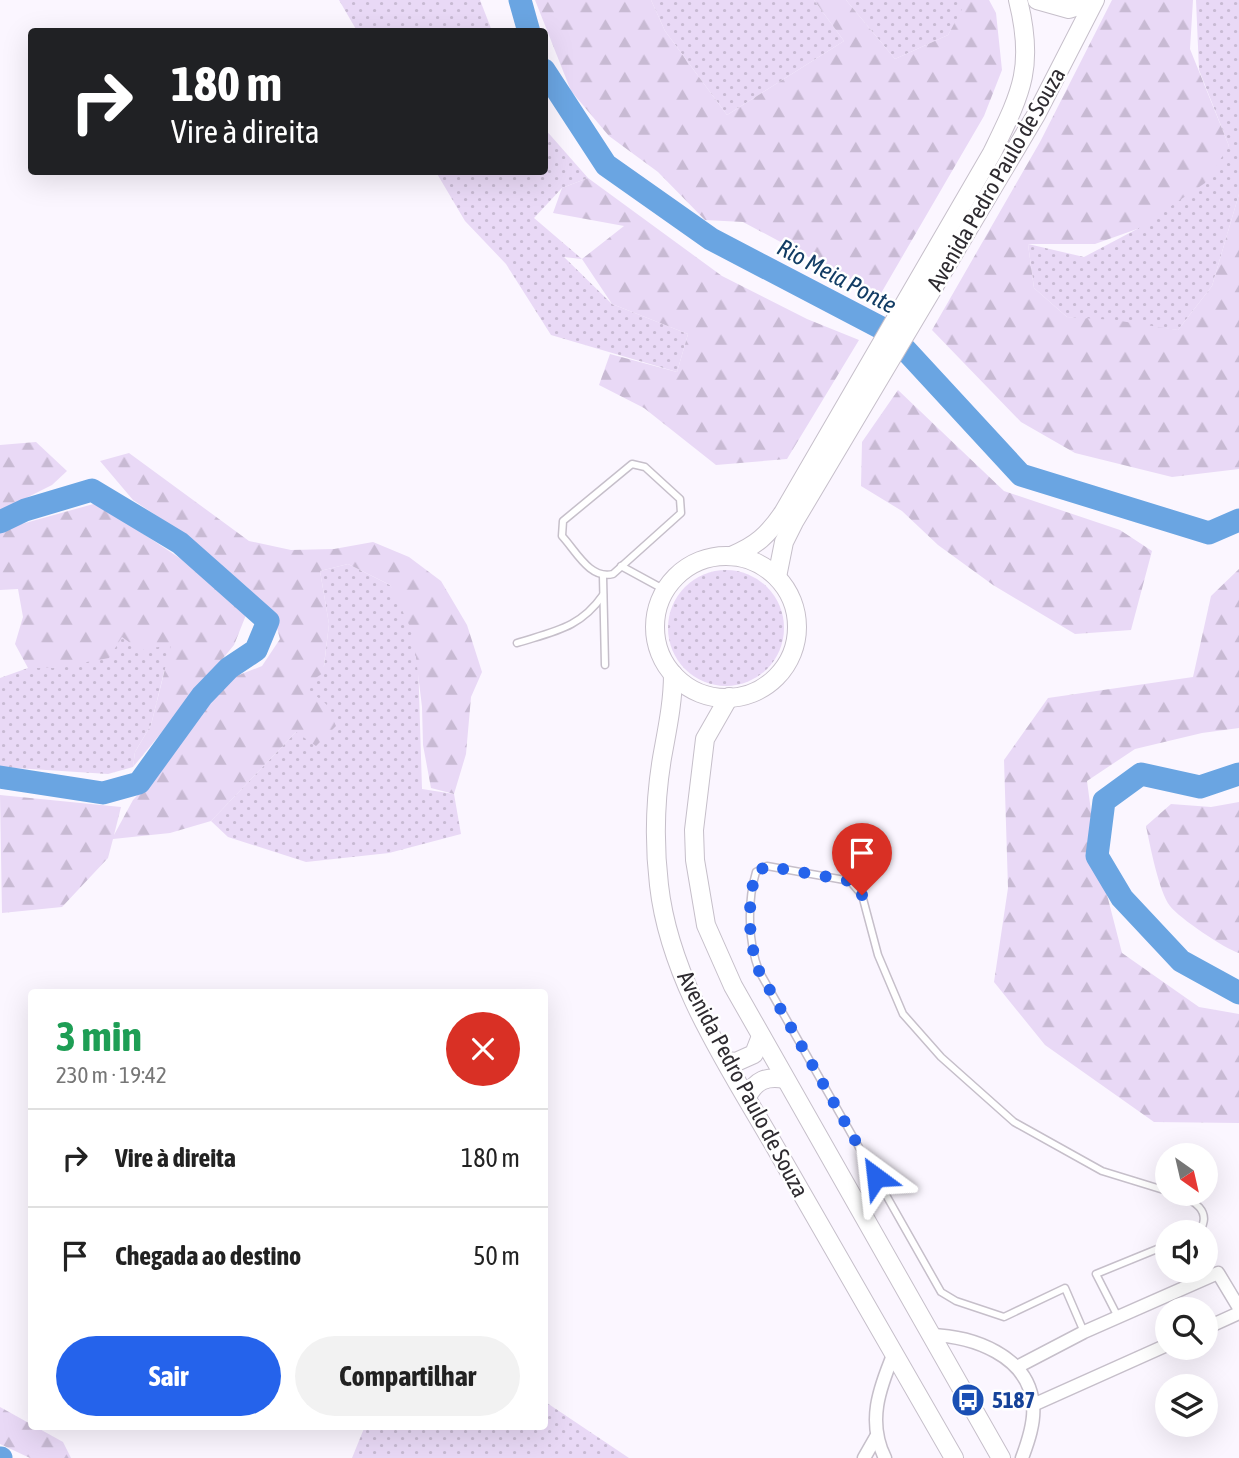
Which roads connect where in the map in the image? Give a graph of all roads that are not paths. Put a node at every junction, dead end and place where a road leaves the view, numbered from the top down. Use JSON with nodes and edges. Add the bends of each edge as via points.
{"nodes":[{"id":1,"x":1018,"y":0,"type":"edge"},
{"id":2,"x":1037,"y":0,"type":"edge"},
{"id":3,"x":1094,"y":0,"type":"edge"},
{"id":4,"x":927,"y":282,"type":"junction"},
{"id":5,"x":875,"y":370,"type":"junction"},
{"id":6,"x":730,"y":556,"type":"junction"},
{"id":7,"x":621,"y":566,"type":"junction"},
{"id":8,"x":603,"y":576,"type":"junction"},
{"id":9,"x":777,"y":577,"type":"junction"},
{"id":10,"x":665,"y":590,"type":"junction"},
{"id":11,"x":603,"y":595,"type":"junction"},
{"id":12,"x":517,"y":643,"type":"dead end"},
{"id":13,"x":605,"y":665,"type":"dead end"},
{"id":14,"x":673,"y":674,"type":"junction"},
{"id":15,"x":729,"y":698,"type":"junction"},
{"id":16,"x":761,"y":1037,"type":"junction"},
{"id":17,"x":727,"y":1061,"type":"junction"},
{"id":18,"x":785,"y":1079,"type":"junction"},
{"id":19,"x":747,"y":1097,"type":"junction"},
{"id":20,"x":1155,"y":1187,"type":"edge"},
{"id":21,"x":1155,"y":1250,"type":"edge"},
{"id":22,"x":1239,"y":1310,"type":"edge"},
{"id":23,"x":1118,"y":1317,"type":"junction"},
{"id":24,"x":1218,"y":1321,"type":"edge"},
{"id":25,"x":1084,"y":1332,"type":"junction"},
{"id":26,"x":930,"y":1335,"type":"junction"},
{"id":27,"x":1155,"y":1350,"type":"edge"},
{"id":28,"x":894,"y":1353,"type":"junction"},
{"id":29,"x":1017,"y":1367,"type":"junction"},
{"id":30,"x":1034,"y":1405,"type":"junction"},
{"id":31,"x":876,"y":1437,"type":"junction"},
{"id":32,"x":863,"y":1458,"type":"edge"},
{"id":33,"x":885,"y":1458,"type":"edge"},
{"id":34,"x":954,"y":1458,"type":"edge"},
{"id":35,"x":1001,"y":1458,"type":"edge"},
{"id":36,"x":1022,"y":1458,"type":"edge"}],
"edges":[{"from":1,"to":4,"type":"main road","name":"Avenida Pedro Paulo de Souza","via":[[1026,41],[1021,94]]},
{"from":2,"to":3,"type":"main road","via":[[1069,9]]},
{"from":3,"to":4,"type":"main road","name":"Avenida Pedro Paulo de Souza","via":[[1036,114]]},
{"from":4,"to":5,"type":"main road","name":"Avenida Pedro Paulo de Souza"},
{"from":5,"to":6,"type":"main road","name":"Avenida Pedro Paulo de Souza","via":[[767,537]]},
{"from":5,"to":9,"type":"main road","name":"Avenida Pedro Paulo de Souza","via":[[794,522],[779,556]]},
{"from":6,"to":9,"type":"main road","via":[[763,566]]},
{"from":6,"to":10,"type":"main road","via":[[693,564]]},
{"from":7,"to":8,"type":"lane"},
{"from":7,"to":8,"type":"lane","via":[[681,513],[682,506],[645,467],[632,464],[563,521],[562,536],[594,573]]},
{"from":7,"to":10,"type":"lane"},
{"from":8,"to":11,"type":"lane"},
{"from":9,"to":15,"type":"main road","via":[[788,592],[797,626],[788,661],[763,687]]},
{"from":10,"to":14,"type":"main road","via":[[654,627],[657,646]]},
{"from":11,"to":12,"type":"lane","via":[[590,614],[571,626]]},
{"from":11,"to":13,"type":"lane"},
{"from":14,"to":15,"type":"main road","via":[[692,690]]},
{"from":14,"to":17,"type":"main road","name":"Avenida Pedro Paulo de Souza","via":[[673,706],[657,806],[659,886],[675,957]]},
{"from":15,"to":16,"type":"main road","name":"Avenida Pedro Paulo de Souza","via":[[713,721],[700,757],[695,860],[715,951]]},
{"from":16,"to":17,"type":"main road","via":[[754,1054]]},
{"from":16,"to":18,"type":"main road","name":"Avenida Pedro Paulo de Souza"},
{"from":17,"to":19,"type":"main road","name":"Avenida Pedro Paulo de Souza"},
{"from":18,"to":19,"type":"main road","via":[[770,1076],[760,1080]]},
{"from":18,"to":26,"type":"main road","name":"Avenida Pedro Paulo de Souza"},
{"from":19,"to":28,"type":"main road","name":"Avenida Pedro Paulo de Souza"},
{"from":20,"to":25,"type":"lane","via":[[1102,1171],[1014,1122],[941,1058],[903,1014],[878,955],[862,895],[850,881],[767,866],[756,872],[751,950],[759,971],[941,1292],[1004,1317],[1065,1288]]},
{"from":21,"to":23,"type":"lane","via":[[1096,1274]]},
{"from":22,"to":23,"type":"street","via":[[1218,1273]]},
{"from":22,"to":24,"type":"street"},
{"from":23,"to":25,"type":"street"},
{"from":25,"to":29,"type":"street"},
{"from":26,"to":29,"type":"street","via":[[975,1342]]},
{"from":26,"to":35,"type":"main road","name":"Avenida Pedro Paulo de Souza"},
{"from":27,"to":30,"type":"street"},
{"from":28,"to":31,"type":"street","via":[[875,1407]]},
{"from":28,"to":34,"type":"main road","name":"Avenida Pedro Paulo de Souza"},
{"from":29,"to":30,"type":"street"},
{"from":30,"to":36,"type":"street"},
{"from":31,"to":32,"type":"street"},
{"from":31,"to":33,"type":"street"}]}
